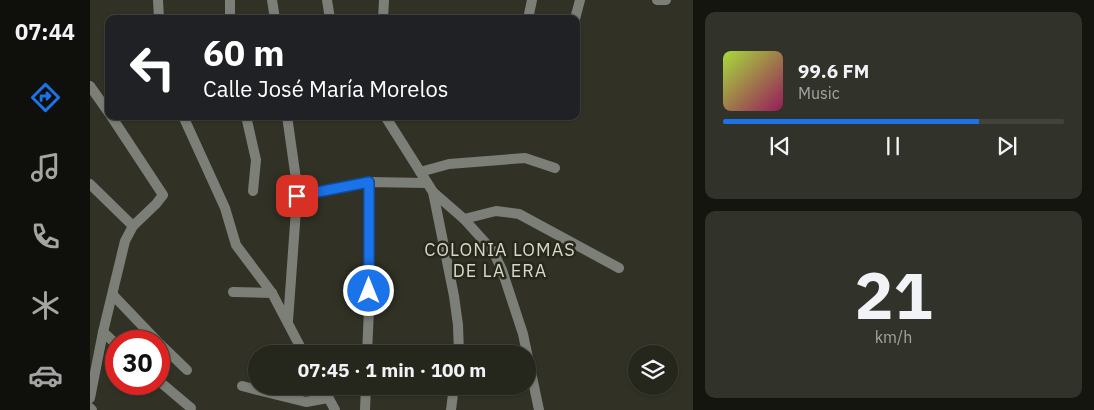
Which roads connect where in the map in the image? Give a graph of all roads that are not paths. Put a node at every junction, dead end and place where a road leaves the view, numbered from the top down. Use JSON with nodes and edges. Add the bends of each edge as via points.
{"nodes":[{"id":1,"x":158,"y":0,"type":"edge"},
{"id":2,"x":230,"y":0,"type":"edge"},
{"id":3,"x":272,"y":0,"type":"edge"},
{"id":4,"x":327,"y":0,"type":"edge"},
{"id":5,"x":384,"y":0,"type":"edge"},
{"id":6,"x":532,"y":0,"type":"edge"},
{"id":7,"x":580,"y":0,"type":"edge"},
{"id":8,"x":159,"y":15,"type":"edge"},
{"id":9,"x":230,"y":15,"type":"edge"},
{"id":10,"x":274,"y":15,"type":"edge"},
{"id":11,"x":329,"y":15,"type":"edge"},
{"id":12,"x":383,"y":15,"type":"edge"},
{"id":13,"x":529,"y":15,"type":"edge"},
{"id":14,"x":576,"y":15,"type":"edge"},
{"id":15,"x":90,"y":86,"type":"edge"},
{"id":16,"x":105,"y":108,"type":"edge"},
{"id":17,"x":113,"y":120,"type":"edge"},
{"id":18,"x":185,"y":120,"type":"edge"},
{"id":19,"x":247,"y":120,"type":"edge"},
{"id":20,"x":288,"y":120,"type":"edge"},
{"id":21,"x":388,"y":120,"type":"edge"},
{"id":22,"x":555,"y":168,"type":"dead end"},
{"id":23,"x":420,"y":172,"type":"junction"},
{"id":24,"x":369,"y":182,"type":"junction"},
{"id":25,"x":90,"y":184,"type":"edge"},
{"id":26,"x":430,"y":188,"type":"junction"},
{"id":27,"x":253,"y":191,"type":"dead end"},
{"id":28,"x":297,"y":196,"type":"junction"},
{"id":29,"x":464,"y":219,"type":"junction"},
{"id":30,"x":133,"y":226,"type":"junction"},
{"id":31,"x":619,"y":268,"type":"dead end"},
{"id":32,"x":233,"y":292,"type":"dead end"},
{"id":33,"x":272,"y":293,"type":"junction"},
{"id":34,"x":113,"y":295,"type":"junction"},
{"id":35,"x":288,"y":322,"type":"junction"},
{"id":36,"x":147,"y":330,"type":"edge"},
{"id":37,"x":103,"y":332,"type":"joint"},
{"id":38,"x":300,"y":345,"type":"edge"},
{"id":39,"x":367,"y":345,"type":"edge"},
{"id":40,"x":458,"y":345,"type":"edge"},
{"id":41,"x":170,"y":354,"type":"edge"},
{"id":42,"x":187,"y":370,"type":"dead end"},
{"id":43,"x":242,"y":386,"type":"dead end"},
{"id":44,"x":170,"y":391,"type":"edge"},
{"id":45,"x":326,"y":395,"type":"edge"},
{"id":46,"x":366,"y":395,"type":"edge"},
{"id":47,"x":452,"y":395,"type":"edge"},
{"id":48,"x":90,"y":398,"type":"edge"},
{"id":49,"x":328,"y":398,"type":"junction"},
{"id":50,"x":190,"y":408,"type":"dead end"},
{"id":51,"x":335,"y":410,"type":"edge"},
{"id":52,"x":365,"y":410,"type":"edge"},
{"id":53,"x":450,"y":410,"type":"edge"},
{"id":54,"x":539,"y":410,"type":"edge"}],
"edges":[{"from":1,"to":8,"type":"street"},
{"from":2,"to":9,"type":"street"},
{"from":3,"to":10,"type":"street"},
{"from":4,"to":11,"type":"street"},
{"from":5,"to":12,"type":"street"},
{"from":6,"to":13,"type":"street"},
{"from":7,"to":14,"type":"street"},
{"from":15,"to":16,"type":"street"},
{"from":17,"to":30,"type":"street","via":[[163,195]]},
{"from":18,"to":33,"type":"street","via":[[224,208],[236,245]]},
{"from":19,"to":27,"type":"street","via":[[256,160]]},
{"from":20,"to":28,"type":"street"},
{"from":21,"to":23,"type":"street"},
{"from":22,"to":23,"type":"street","via":[[525,158],[449,164]]},
{"from":23,"to":26,"type":"street"},
{"from":24,"to":26,"type":"street"},
{"from":24,"to":28,"type":"street"},
{"from":24,"to":39,"type":"street"},
{"from":25,"to":30,"type":"street"},
{"from":26,"to":29,"type":"street"},
{"from":26,"to":40,"type":"street","via":[[454,296]]},
{"from":28,"to":35,"type":"street"},
{"from":29,"to":31,"type":"street","via":[[496,211],[519,214]]},
{"from":29,"to":54,"type":"street","via":[[493,251],[502,270],[523,334]]},
{"from":30,"to":34,"type":"street","via":[[125,241]]},
{"from":32,"to":33,"type":"street"},
{"from":33,"to":35,"type":"street"},
{"from":34,"to":36,"type":"street"},
{"from":34,"to":37,"type":"street"},
{"from":35,"to":38,"type":"street"},
{"from":37,"to":48,"type":"street"},
{"from":41,"to":42,"type":"street"},
{"from":43,"to":49,"type":"street","via":[[306,402]]},
{"from":44,"to":50,"type":"street"},
{"from":45,"to":49,"type":"street"},
{"from":46,"to":52,"type":"street"},
{"from":47,"to":53,"type":"street"},
{"from":49,"to":51,"type":"street"}]}
